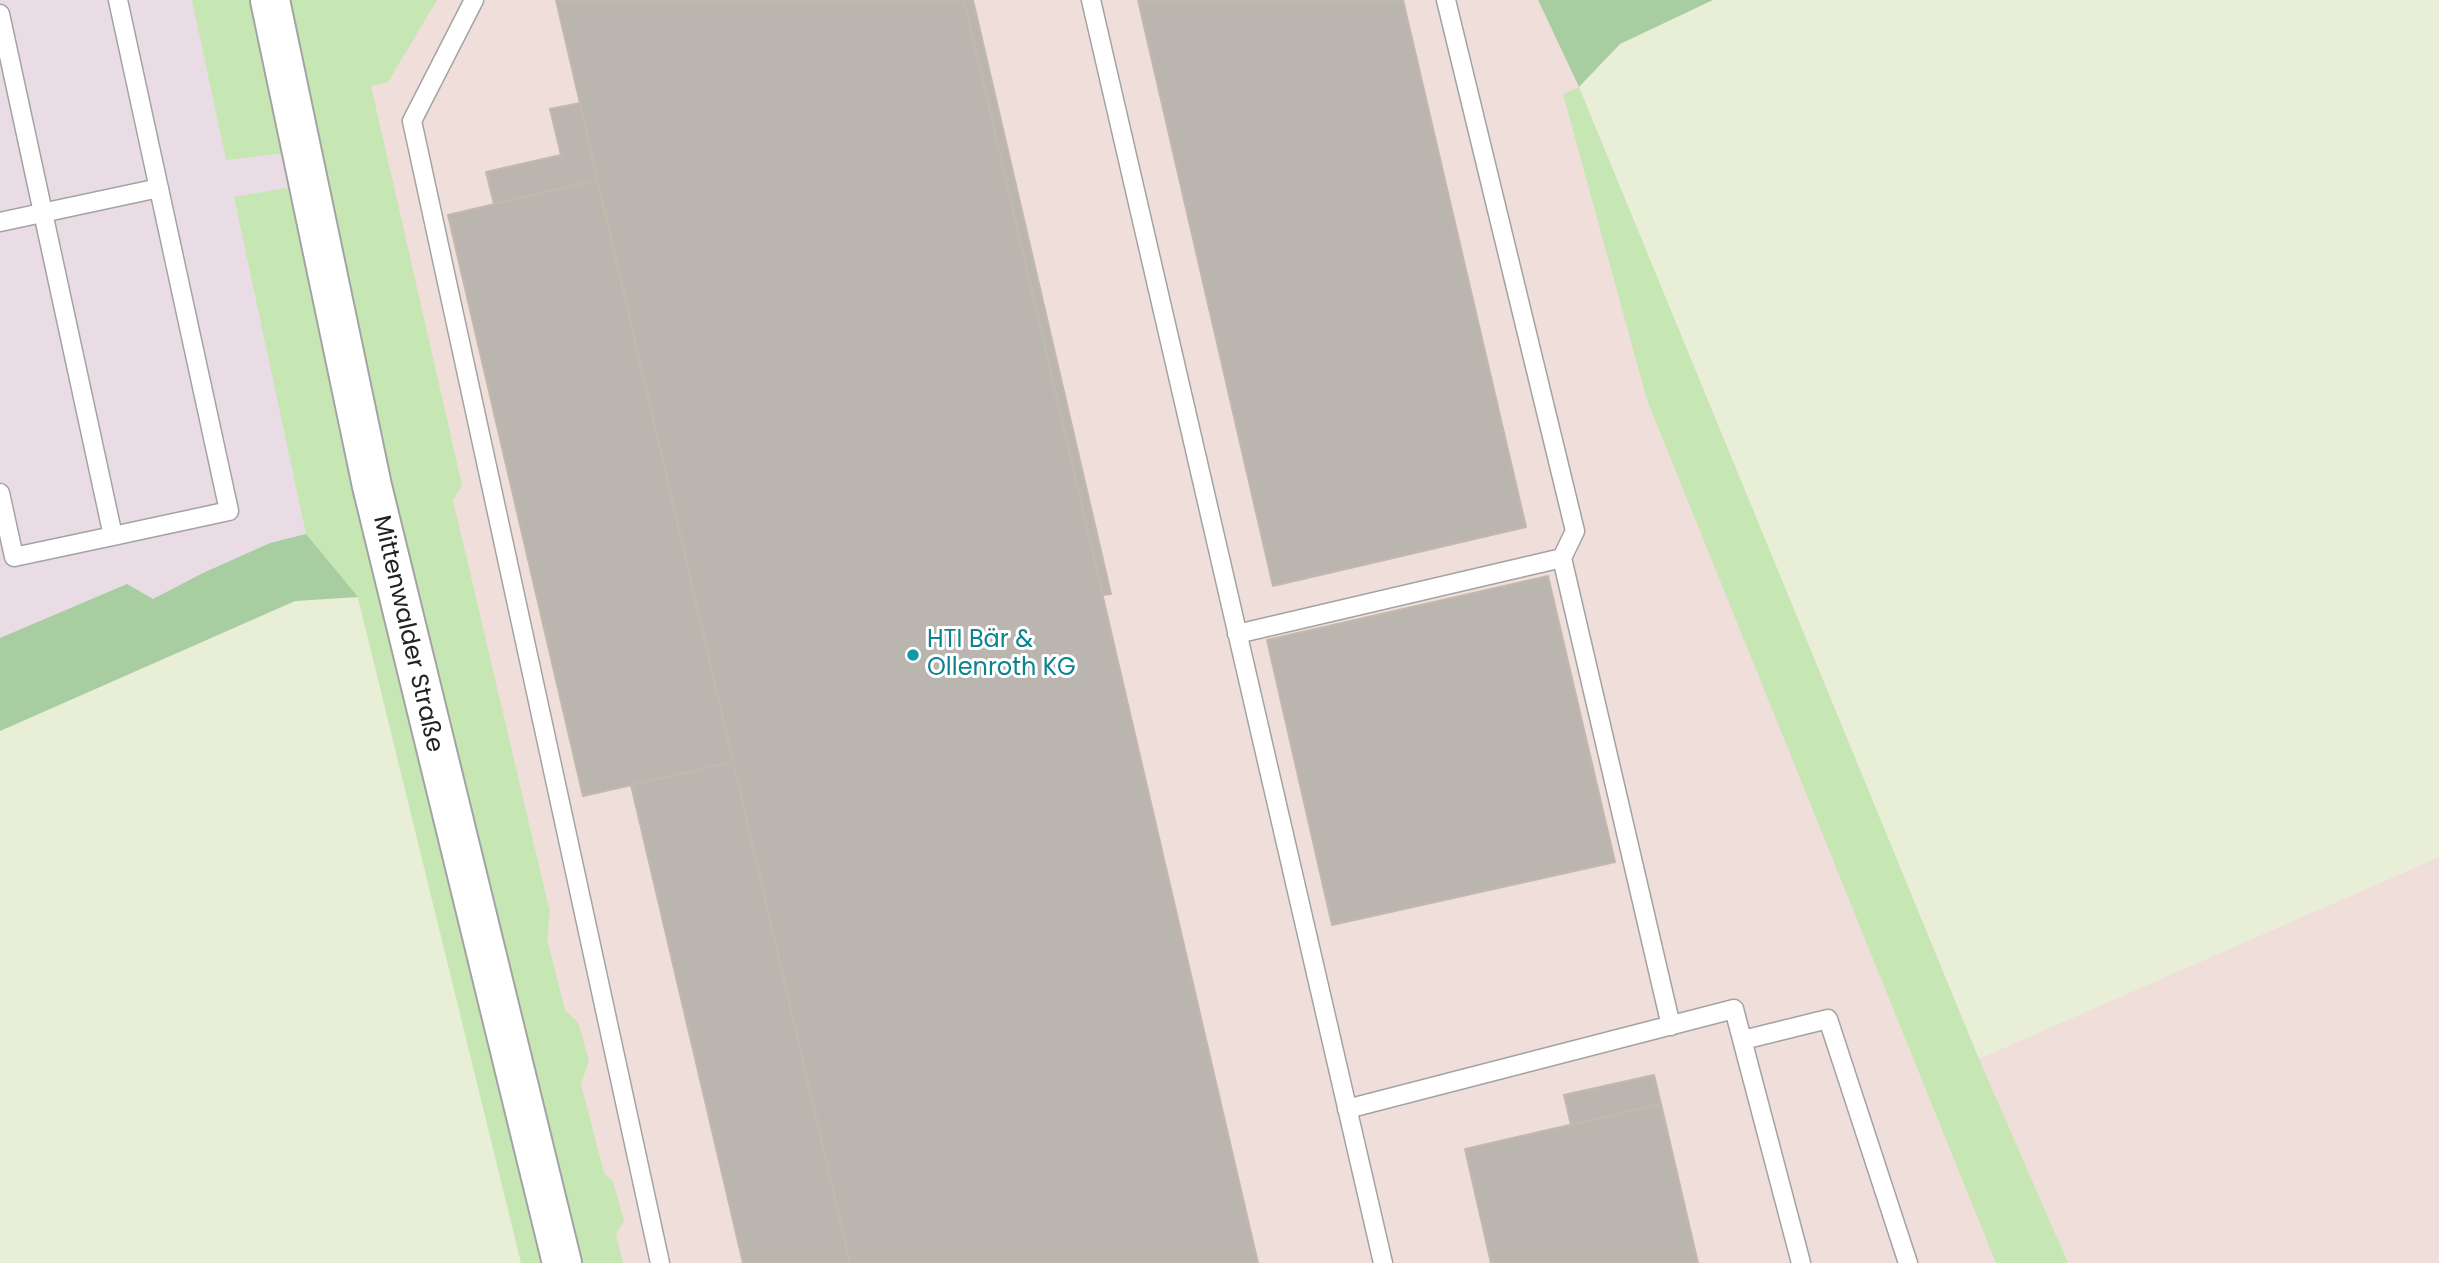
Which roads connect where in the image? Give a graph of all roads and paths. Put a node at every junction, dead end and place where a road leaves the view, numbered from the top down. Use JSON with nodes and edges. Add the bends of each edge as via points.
{"nodes":[{"id":1,"x":118,"y":0,"type":"edge"},
{"id":2,"x":270,"y":0,"type":"edge"},
{"id":3,"x":474,"y":0,"type":"edge"},
{"id":4,"x":1091,"y":0,"type":"edge"},
{"id":5,"x":1446,"y":0,"type":"edge"},
{"id":6,"x":0,"y":14,"type":"edge"},
{"id":7,"x":159,"y":188,"type":"junction"},
{"id":8,"x":43,"y":213,"type":"junction"},
{"id":9,"x":0,"y":222,"type":"edge"},
{"id":10,"x":0,"y":493,"type":"edge"},
{"id":11,"x":113,"y":536,"type":"junction"},
{"id":12,"x":1562,"y":558,"type":"junction"},
{"id":13,"x":7,"y":561,"type":"edge"},
{"id":14,"x":1237,"y":634,"type":"junction"},
{"id":15,"x":1671,"y":1026,"type":"junction"},
{"id":16,"x":1743,"y":1040,"type":"junction"},
{"id":17,"x":1347,"y":1109,"type":"junction"},
{"id":18,"x":562,"y":1263,"type":"edge"},
{"id":19,"x":660,"y":1263,"type":"edge"},
{"id":20,"x":1383,"y":1263,"type":"edge"},
{"id":21,"x":1801,"y":1263,"type":"edge"},
{"id":22,"x":1908,"y":1263,"type":"edge"}],
"edges":[{"from":1,"to":7,"type":"lane"},
{"from":2,"to":18,"type":"street","name":"Mittenwalder Straße","via":[[372,486]]},
{"from":3,"to":19,"type":"lane","via":[[412,121]]},
{"from":4,"to":14,"type":"lane"},
{"from":5,"to":12,"type":"lane","via":[[1575,531]]},
{"from":6,"to":8,"type":"lane"},
{"from":7,"to":8,"type":"lane"},
{"from":7,"to":11,"type":"lane","via":[[229,511]]},
{"from":8,"to":9,"type":"lane"},
{"from":8,"to":11,"type":"lane"},
{"from":10,"to":13,"type":"lane"},
{"from":11,"to":13,"type":"lane"},
{"from":12,"to":14,"type":"lane"},
{"from":12,"to":15,"type":"lane"},
{"from":14,"to":17,"type":"lane"},
{"from":15,"to":16,"type":"lane","via":[[1734,1009]]},
{"from":15,"to":17,"type":"lane"},
{"from":16,"to":21,"type":"lane"},
{"from":16,"to":22,"type":"lane","via":[[1828,1018]]},
{"from":17,"to":20,"type":"lane"}]}
